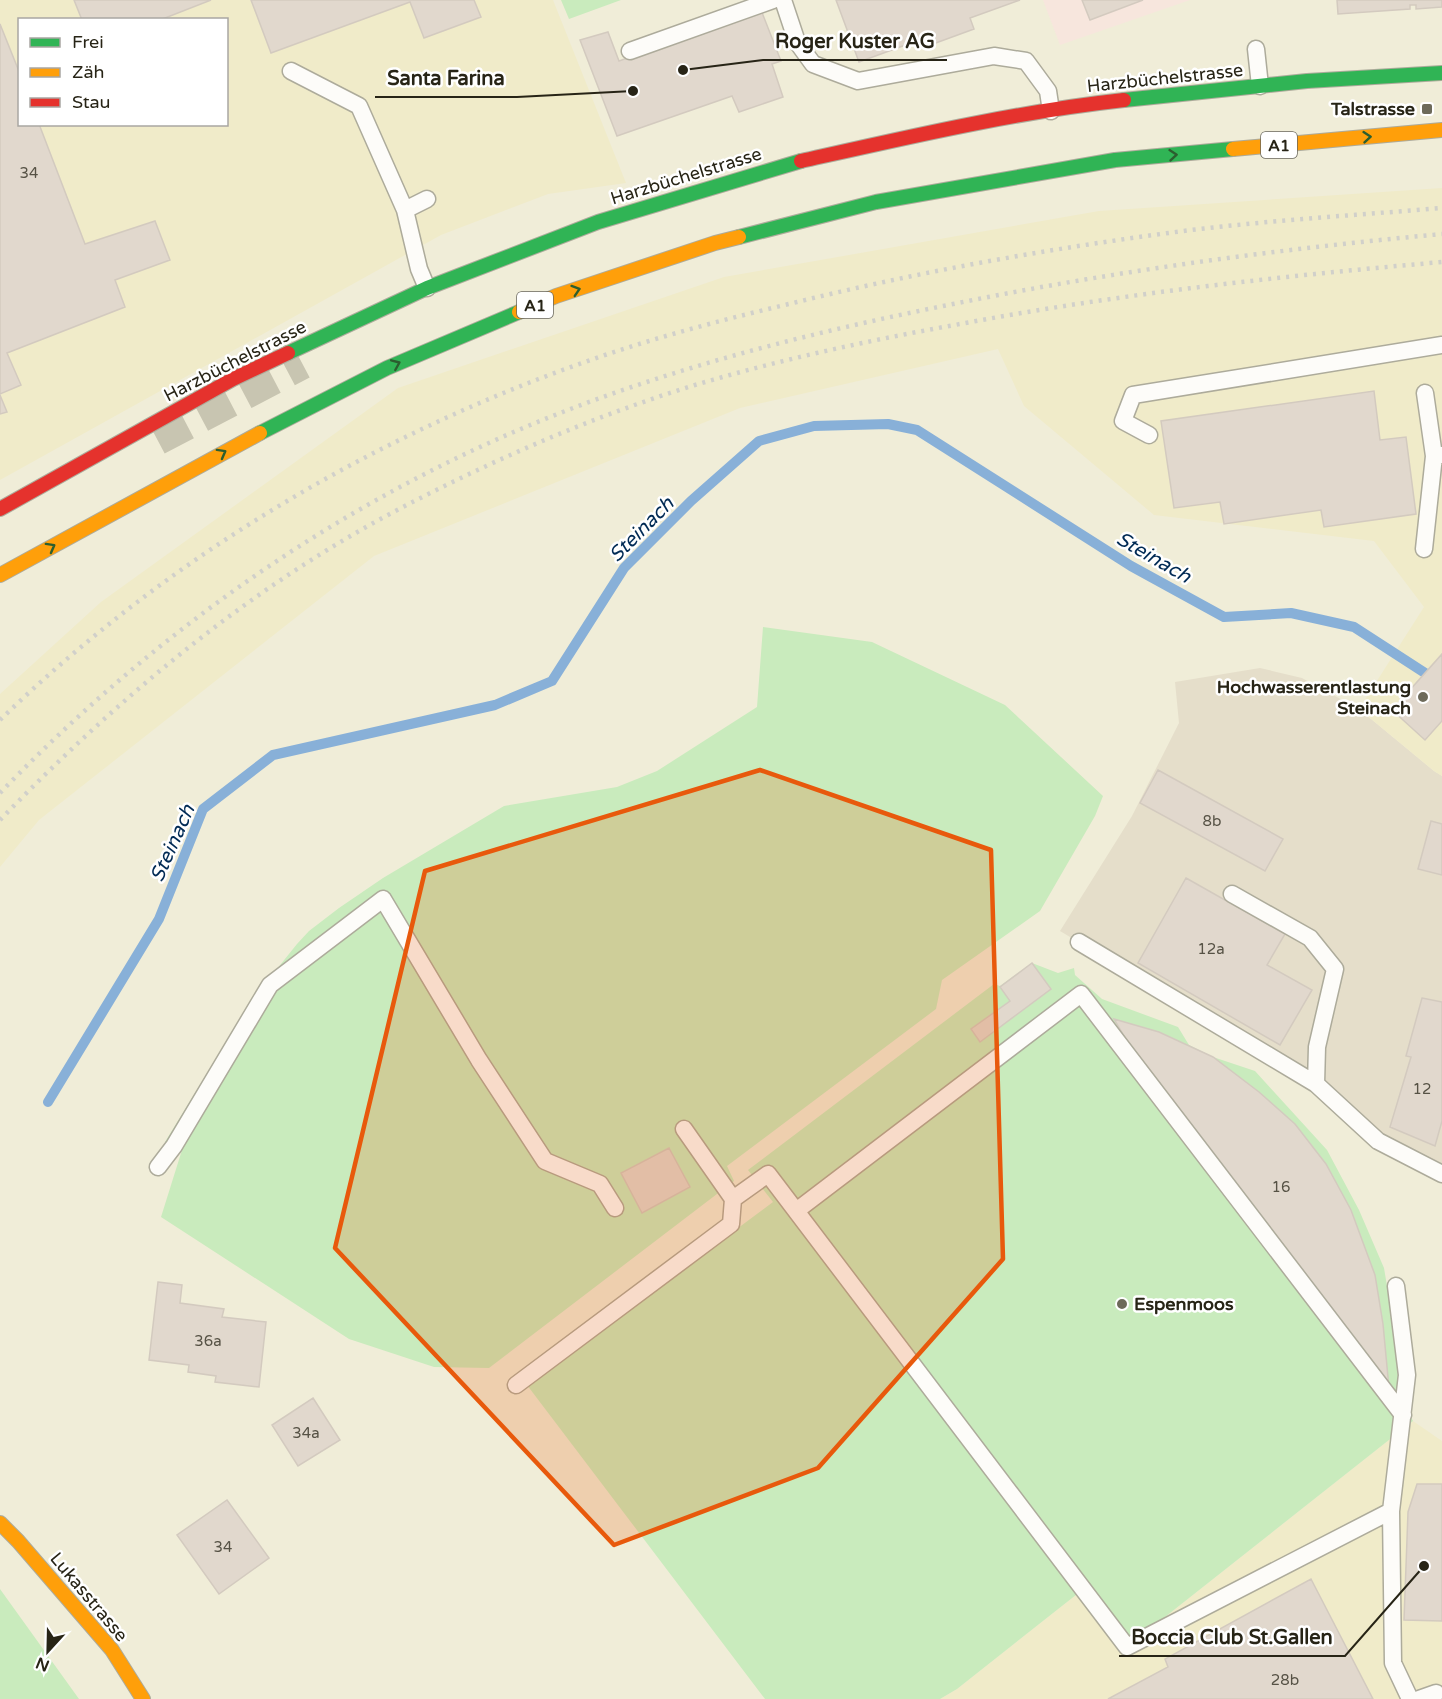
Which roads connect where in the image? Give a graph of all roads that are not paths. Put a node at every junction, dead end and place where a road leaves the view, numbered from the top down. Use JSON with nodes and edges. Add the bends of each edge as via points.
{"nodes":[{"id":1,"x":773,"y":0,"type":"edge"},
{"id":2,"x":783,"y":0,"type":"edge"},
{"id":3,"x":1256,"y":49,"type":"dead end"},
{"id":4,"x":630,"y":51,"type":"dead end"},
{"id":5,"x":291,"y":71,"type":"dead end"},
{"id":6,"x":1442,"y":73,"type":"edge"},
{"id":7,"x":1260,"y":86,"type":"junction"},
{"id":8,"x":1052,"y":111,"type":"junction"},
{"id":9,"x":1442,"y":130,"type":"edge"},
{"id":10,"x":427,"y":199,"type":"dead end"},
{"id":11,"x":405,"y":210,"type":"junction"},
{"id":12,"x":427,"y":288,"type":"junction"},
{"id":13,"x":1442,"y":345,"type":"edge"},
{"id":14,"x":1425,"y":393,"type":"dead end"},
{"id":15,"x":1149,"y":435,"type":"dead end"},
{"id":16,"x":1438,"y":455,"type":"edge"},
{"id":17,"x":0,"y":509,"type":"edge"},
{"id":18,"x":1425,"y":549,"type":"dead end"},
{"id":19,"x":0,"y":575,"type":"edge"},
{"id":20,"x":1232,"y":894,"type":"dead end"},
{"id":21,"x":1079,"y":942,"type":"dead end"},
{"id":22,"x":1316,"y":1084,"type":"junction"},
{"id":23,"x":684,"y":1129,"type":"dead end"},
{"id":24,"x":158,"y":1167,"type":"dead end"},
{"id":25,"x":1442,"y":1174,"type":"edge"},
{"id":26,"x":733,"y":1199,"type":"junction"},
{"id":27,"x":615,"y":1208,"type":"dead end"},
{"id":28,"x":796,"y":1211,"type":"junction"},
{"id":29,"x":1396,"y":1286,"type":"dead end"},
{"id":30,"x":516,"y":1385,"type":"dead end"},
{"id":31,"x":1402,"y":1415,"type":"junction"},
{"id":32,"x":1391,"y":1511,"type":"junction"},
{"id":33,"x":0,"y":1523,"type":"edge"},
{"id":34,"x":1436,"y":1693,"type":"dead end"},
{"id":35,"x":143,"y":1699,"type":"edge"},
{"id":36,"x":1410,"y":1699,"type":"edge"},
{"id":37,"x":1419,"y":1699,"type":"edge"}],
"edges":[{"from":1,"to":4,"type":"lane"},
{"from":2,"to":8,"type":"lane","via":[[797,42],[813,64],[858,81],[994,56],[1026,61],[1048,91]]},
{"from":3,"to":7,"type":"lane"},
{"from":5,"to":11,"type":"lane","via":[[358,106]]},
{"from":6,"to":7,"type":"main road","name":"Harzbüchelstrasse"},
{"from":7,"to":8,"type":"main road","name":"Harzbüchelstrasse"},
{"from":8,"to":12,"type":"main road","name":"Harzbüchelstrasse","via":[[942,129],[782,166],[598,222]]},
{"from":19,"to":9,"type":"main road","number":"A1","one_way":true,"via":[[387,368],[556,296],[715,243],[876,202],[1115,160]]},
{"from":10,"to":11,"type":"lane"},
{"from":11,"to":12,"type":"lane"},
{"from":12,"to":17,"type":"main road","name":"Harzbüchelstrasse","via":[[233,379]]},
{"from":13,"to":15,"type":"lane","via":[[1133,395],[1123,421]]},
{"from":14,"to":16,"type":"lane"},
{"from":16,"to":18,"type":"lane"},
{"from":20,"to":22,"type":"lane","via":[[1310,938],[1335,969],[1317,1047]]},
{"from":21,"to":22,"type":"lane"},
{"from":22,"to":25,"type":"lane","via":[[1378,1141]]},
{"from":23,"to":26,"type":"lane"},
{"from":24,"to":27,"type":"lane","via":[[270,985],[383,899],[479,1060],[545,1161],[600,1184]]},
{"from":26,"to":28,"type":"lane","via":[[768,1174]]},
{"from":26,"to":30,"type":"lane","via":[[731,1224]]},
{"from":28,"to":31,"type":"lane","via":[[1081,994]]},
{"from":28,"to":32,"type":"lane","via":[[1126,1647]]},
{"from":29,"to":31,"type":"lane","via":[[1407,1375]]},
{"from":31,"to":32,"type":"lane"},
{"from":32,"to":36,"type":"lane","via":[[1393,1663]]},
{"from":33,"to":35,"type":"main road","name":"Lukasstrasse","via":[[112,1650]]},
{"from":34,"to":37,"type":"lane"}]}
